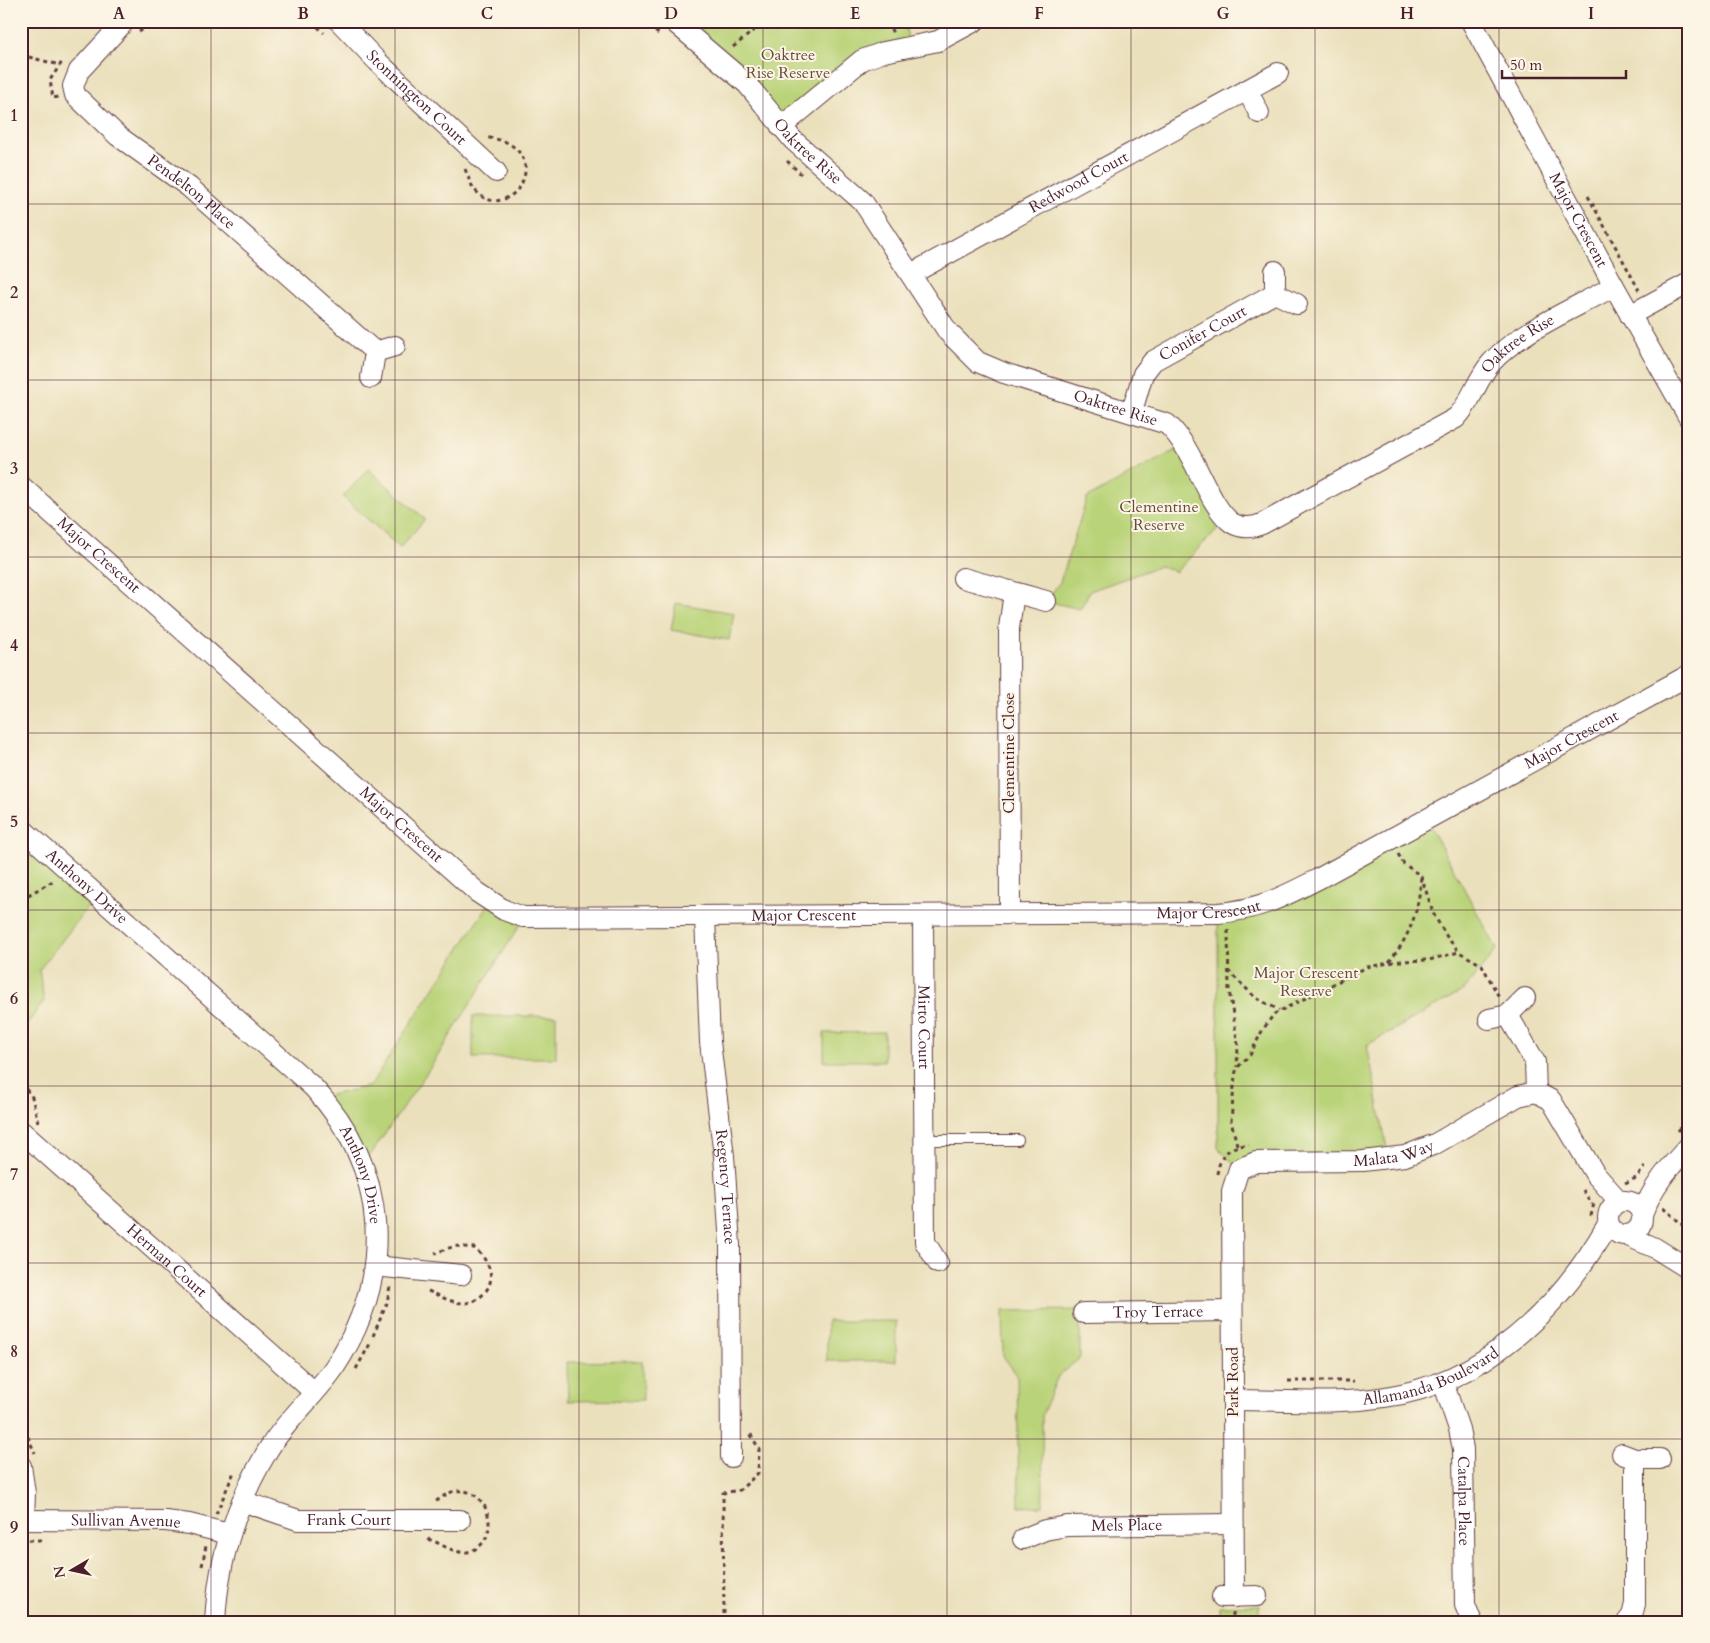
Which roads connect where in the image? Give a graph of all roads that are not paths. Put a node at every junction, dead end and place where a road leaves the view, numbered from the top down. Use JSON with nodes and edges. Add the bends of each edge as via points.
{"nodes":[{"id":1,"x":339,"y":21,"type":"edge"},
{"id":2,"x":673,"y":21,"type":"edge"},
{"id":3,"x":975,"y":21,"type":"edge"},
{"id":4,"x":1472,"y":21,"type":"edge"},
{"id":5,"x":131,"y":27,"type":"edge"},
{"id":6,"x":1278,"y":73,"type":"dead end"},
{"id":7,"x":1247,"y":90,"type":"junction"},
{"id":8,"x":1259,"y":114,"type":"dead end"},
{"id":9,"x":781,"y":128,"type":"junction"},
{"id":10,"x":496,"y":172,"type":"dead end"},
{"id":11,"x":1275,"y":271,"type":"dead end"},
{"id":12,"x":911,"y":274,"type":"junction"},
{"id":13,"x":1689,"y":283,"type":"edge"},
{"id":14,"x":1614,"y":286,"type":"junction"},
{"id":15,"x":1275,"y":293,"type":"junction"},
{"id":16,"x":1298,"y":304,"type":"dead end"},
{"id":17,"x":1630,"y":315,"type":"junction"},
{"id":18,"x":395,"y":346,"type":"dead end"},
{"id":19,"x":375,"y":352,"type":"junction"},
{"id":20,"x":371,"y":378,"type":"dead end"},
{"id":21,"x":1132,"y":412,"type":"junction"},
{"id":22,"x":1689,"y":418,"type":"edge"},
{"id":23,"x":21,"y":486,"type":"edge"},
{"id":24,"x":963,"y":578,"type":"dead end"},
{"id":25,"x":1014,"y":593,"type":"junction"},
{"id":26,"x":1046,"y":601,"type":"dead end"},
{"id":27,"x":1689,"y":675,"type":"edge"},
{"id":28,"x":21,"y":828,"type":"edge"},
{"id":29,"x":923,"y":914,"type":"junction"},
{"id":30,"x":1010,"y":914,"type":"junction"},
{"id":31,"x":705,"y":917,"type":"junction"},
{"id":32,"x":1525,"y":998,"type":"dead end"},
{"id":33,"x":1508,"y":1015,"type":"junction"},
{"id":34,"x":1488,"y":1019,"type":"dead end"},
{"id":35,"x":1536,"y":1092,"type":"junction"},
{"id":36,"x":21,"y":1130,"type":"edge"},
{"id":37,"x":924,"y":1140,"type":"junction"},
{"id":38,"x":1018,"y":1140,"type":"dead end"},
{"id":39,"x":1689,"y":1146,"type":"edge"},
{"id":40,"x":1239,"y":1169,"type":"joint"},
{"id":41,"x":1626,"y":1215,"type":"junction"},
{"id":42,"x":938,"y":1264,"type":"dead end"},
{"id":43,"x":375,"y":1266,"type":"junction"},
{"id":44,"x":1689,"y":1268,"type":"edge"},
{"id":45,"x":461,"y":1275,"type":"dead end"},
{"id":46,"x":1232,"y":1311,"type":"junction"},
{"id":47,"x":1083,"y":1313,"type":"dead end"},
{"id":48,"x":1443,"y":1382,"type":"junction"},
{"id":49,"x":314,"y":1391,"type":"junction"},
{"id":50,"x":1233,"y":1400,"type":"junction"},
{"id":51,"x":731,"y":1458,"type":"dead end"},
{"id":52,"x":1660,"y":1459,"type":"dead end"},
{"id":53,"x":21,"y":1466,"type":"edge"},
{"id":54,"x":242,"y":1501,"type":"junction"},
{"id":55,"x":22,"y":1520,"type":"edge"},
{"id":56,"x":460,"y":1520,"type":"dead end"},
{"id":57,"x":1234,"y":1524,"type":"junction"},
{"id":58,"x":229,"y":1534,"type":"junction"},
{"id":59,"x":1023,"y":1539,"type":"dead end"},
{"id":60,"x":1258,"y":1596,"type":"dead end"},
{"id":61,"x":215,"y":1622,"type":"edge"},
{"id":62,"x":1472,"y":1622,"type":"edge"},
{"id":63,"x":1627,"y":1622,"type":"edge"}],
"edges":[{"from":1,"to":10,"type":"street","name":"Stonnington Court"},
{"from":2,"to":9,"type":"street","name":"Oaktree Rise","via":[[747,84]]},
{"from":3,"to":9,"type":"street","via":[[938,41],[862,60]]},
{"from":4,"to":14,"type":"street","name":"Major Crescent"},
{"from":5,"to":19,"type":"street","name":"Pendelton Place","via":[[79,71],[75,95],[118,136],[189,187]]},
{"from":6,"to":7,"type":"street","name":"Redwood Court"},
{"from":7,"to":8,"type":"street"},
{"from":7,"to":12,"type":"street","name":"Redwood Court"},
{"from":9,"to":12,"type":"street","name":"Oaktree Rise","via":[[863,202]]},
{"from":11,"to":15,"type":"street"},
{"from":12,"to":21,"type":"street","name":"Oaktree Rise","via":[[938,320],[978,362]]},
{"from":13,"to":17,"type":"street"},
{"from":14,"to":17,"type":"street","name":"Major Crescent"},
{"from":14,"to":21,"type":"street","name":"Oaktree Rise","via":[[1509,346],[1489,365],[1470,401],[1456,418],[1255,527],[1240,527],[1222,512],[1174,430],[1159,420]]},
{"from":15,"to":16,"type":"street"},
{"from":15,"to":21,"type":"street","name":"Conifer Court","via":[[1153,361],[1142,374]]},
{"from":17,"to":22,"type":"street","name":"Major Crescent"},
{"from":18,"to":19,"type":"street"},
{"from":19,"to":20,"type":"street"},
{"from":23,"to":31,"type":"street","name":"Major Crescent","via":[[495,905],[513,914],[532,918]]},
{"from":24,"to":25,"type":"street"},
{"from":25,"to":26,"type":"street"},
{"from":25,"to":30,"type":"street","name":"Clementine Close","via":[[1008,628]]},
{"from":27,"to":30,"type":"street","name":"Major Crescent","via":[[1269,904],[1244,911],[1218,913]]},
{"from":28,"to":43,"type":"street","name":"Anthony Drive","via":[[326,1101],[350,1138],[367,1179],[374,1213]]},
{"from":29,"to":30,"type":"street","name":"Major Crescent"},
{"from":29,"to":31,"type":"street","name":"Major Crescent"},
{"from":29,"to":37,"type":"street","name":"Mirto Court"},
{"from":31,"to":51,"type":"street","name":"Regency Terrace","via":[[710,1042],[724,1156],[730,1245]]},
{"from":32,"to":33,"type":"street"},
{"from":33,"to":34,"type":"street"},
{"from":33,"to":35,"type":"street","via":[[1534,1062]]},
{"from":35,"to":40,"type":"street","name":"Malata Way","via":[[1518,1096],[1435,1144],[1404,1156],[1363,1162],[1256,1162]]},
{"from":35,"to":41,"type":"street","via":[[1546,1096],[1555,1106],[1595,1174]]},
{"from":36,"to":49,"type":"street","name":"Herman Court"},
{"from":37,"to":38,"type":"lane"},
{"from":37,"to":42,"type":"street","name":"Mirto Court","via":[[925,1242]]},
{"from":39,"to":41,"type":"street","name":"Allamanda Boulevard"},
{"from":40,"to":46,"type":"street","name":"Park Road","via":[[1232,1191]]},
{"from":41,"to":44,"type":"street","via":[[1655,1248]]},
{"from":41,"to":48,"type":"street","name":"Allamanda Boulevard","via":[[1541,1312],[1513,1339],[1484,1361]]},
{"from":43,"to":45,"type":"street"},
{"from":43,"to":49,"type":"street","name":"Anthony Drive","via":[[353,1336],[332,1370]]},
{"from":46,"to":47,"type":"street","name":"Troy Terrace"},
{"from":46,"to":50,"type":"street","name":"Park Road"},
{"from":48,"to":50,"type":"street","name":"Allamanda Boulevard","via":[[1411,1393],[1377,1398]]},
{"from":48,"to":62,"type":"street","name":"Catalpa Place","via":[[1463,1449],[1465,1606]]},
{"from":49,"to":54,"type":"street","name":"Anthony Drive","via":[[269,1448]]},
{"from":50,"to":57,"type":"street","name":"Park Road"},
{"from":52,"to":63,"type":"street","via":[[1629,1457],[1635,1604]]},
{"from":53,"to":55,"type":"street","via":[[25,1493]]},
{"from":54,"to":56,"type":"street","name":"Frank Court","via":[[298,1520]]},
{"from":54,"to":58,"type":"street","name":"Anthony Drive"},
{"from":55,"to":58,"type":"street","name":"Sullivan Avenue","via":[[166,1522],[190,1524]]},
{"from":57,"to":59,"type":"street","name":"Mels Place","via":[[1067,1526]]},
{"from":57,"to":60,"type":"street","name":"Park Road","via":[[1227,1597]]},
{"from":58,"to":61,"type":"street","name":"Anthony Drive"}]}
